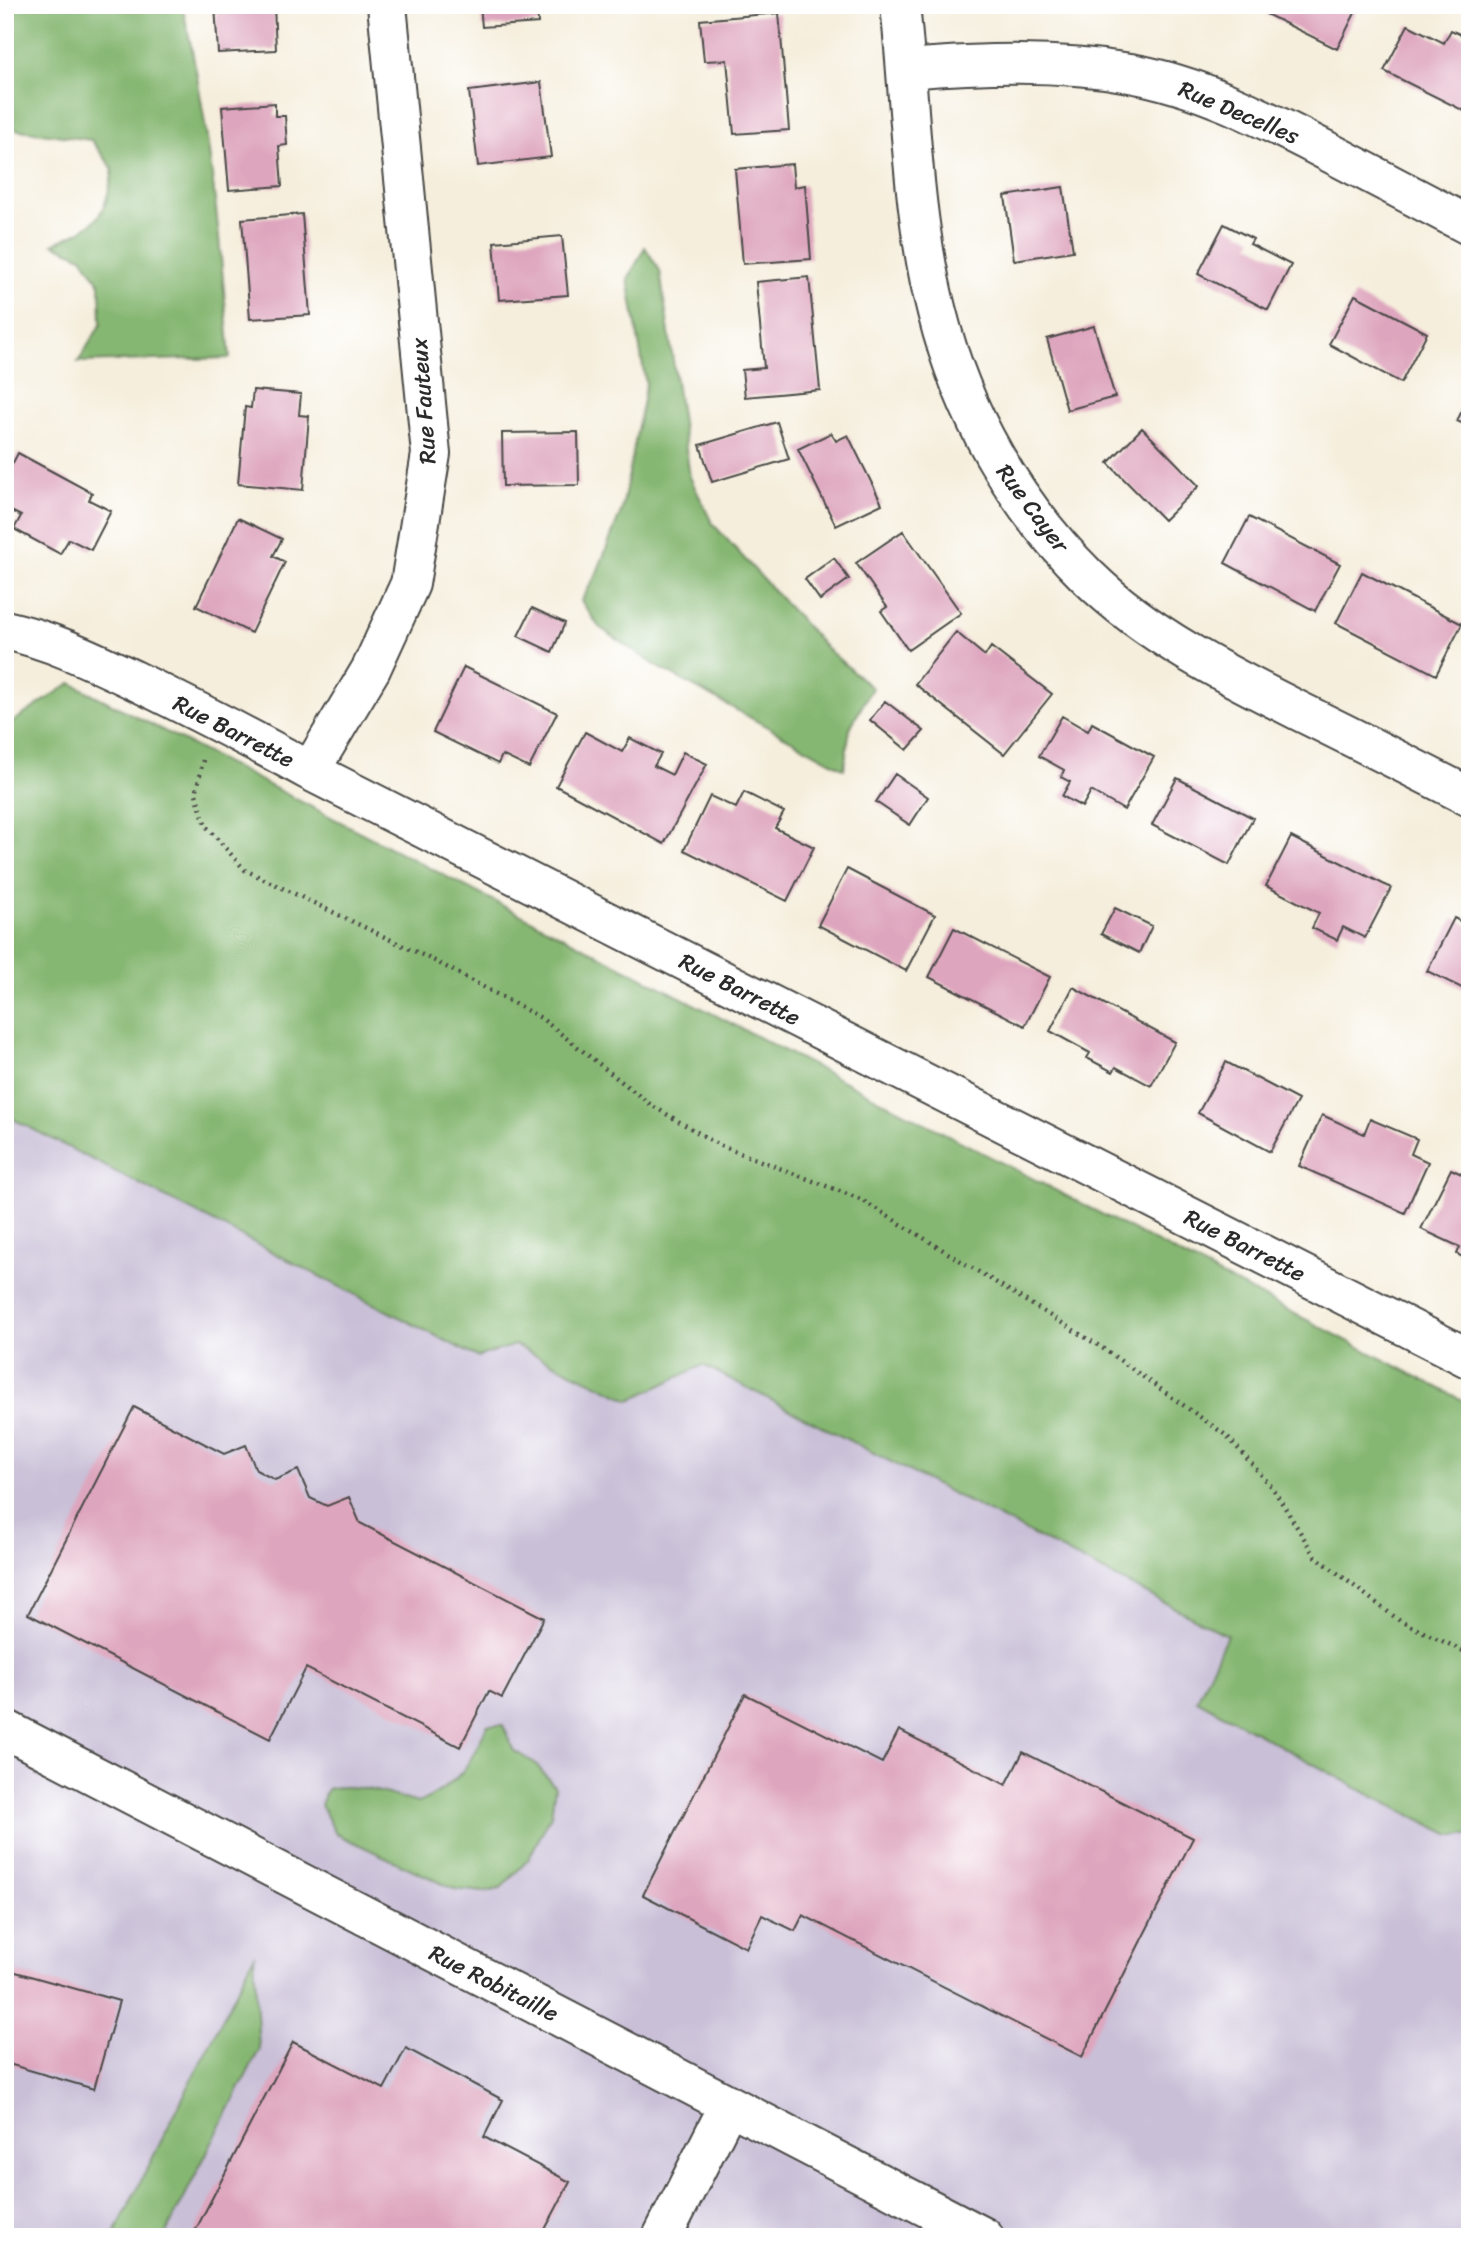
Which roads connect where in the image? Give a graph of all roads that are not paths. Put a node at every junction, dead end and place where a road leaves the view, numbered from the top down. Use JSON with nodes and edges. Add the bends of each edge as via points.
{"nodes":[{"id":1,"x":387,"y":5,"type":"edge"},
{"id":2,"x":900,"y":5,"type":"edge"},
{"id":3,"x":907,"y":69,"type":"junction"},
{"id":4,"x":1470,"y":226,"type":"edge"},
{"id":5,"x":5,"y":629,"type":"edge"},
{"id":6,"x":310,"y":771,"type":"junction"},
{"id":7,"x":1470,"y":797,"type":"edge"},
{"id":8,"x":1470,"y":1359,"type":"edge"},
{"id":9,"x":5,"y":1729,"type":"edge"},
{"id":10,"x":729,"y":2105,"type":"junction"},
{"id":11,"x":662,"y":2237,"type":"edge"},
{"id":12,"x":984,"y":2237,"type":"edge"}],
"edges":[{"from":1,"to":6,"type":"street","name":"Rue Fauteux","via":[[431,454],[410,584],[371,669]]},
{"from":2,"to":3,"type":"street","name":"Rue Cayer"},
{"from":3,"to":4,"type":"street","name":"Rue Decelles","via":[[1001,63],[1069,66],[1131,73],[1197,90],[1254,114]]},
{"from":3,"to":7,"type":"street","name":"Rue Cayer","via":[[916,193],[937,312],[954,368],[986,442],[1014,490],[1088,577],[1188,652]]},
{"from":5,"to":6,"type":"street","name":"Rue Barrette","via":[[36,636],[87,658]]},
{"from":6,"to":8,"type":"street","name":"Rue Barrette"},
{"from":9,"to":10,"type":"street","name":"Rue Robitaille"},
{"from":10,"to":11,"type":"street"},
{"from":10,"to":12,"type":"street","name":"Rue Robitaille"}]}
